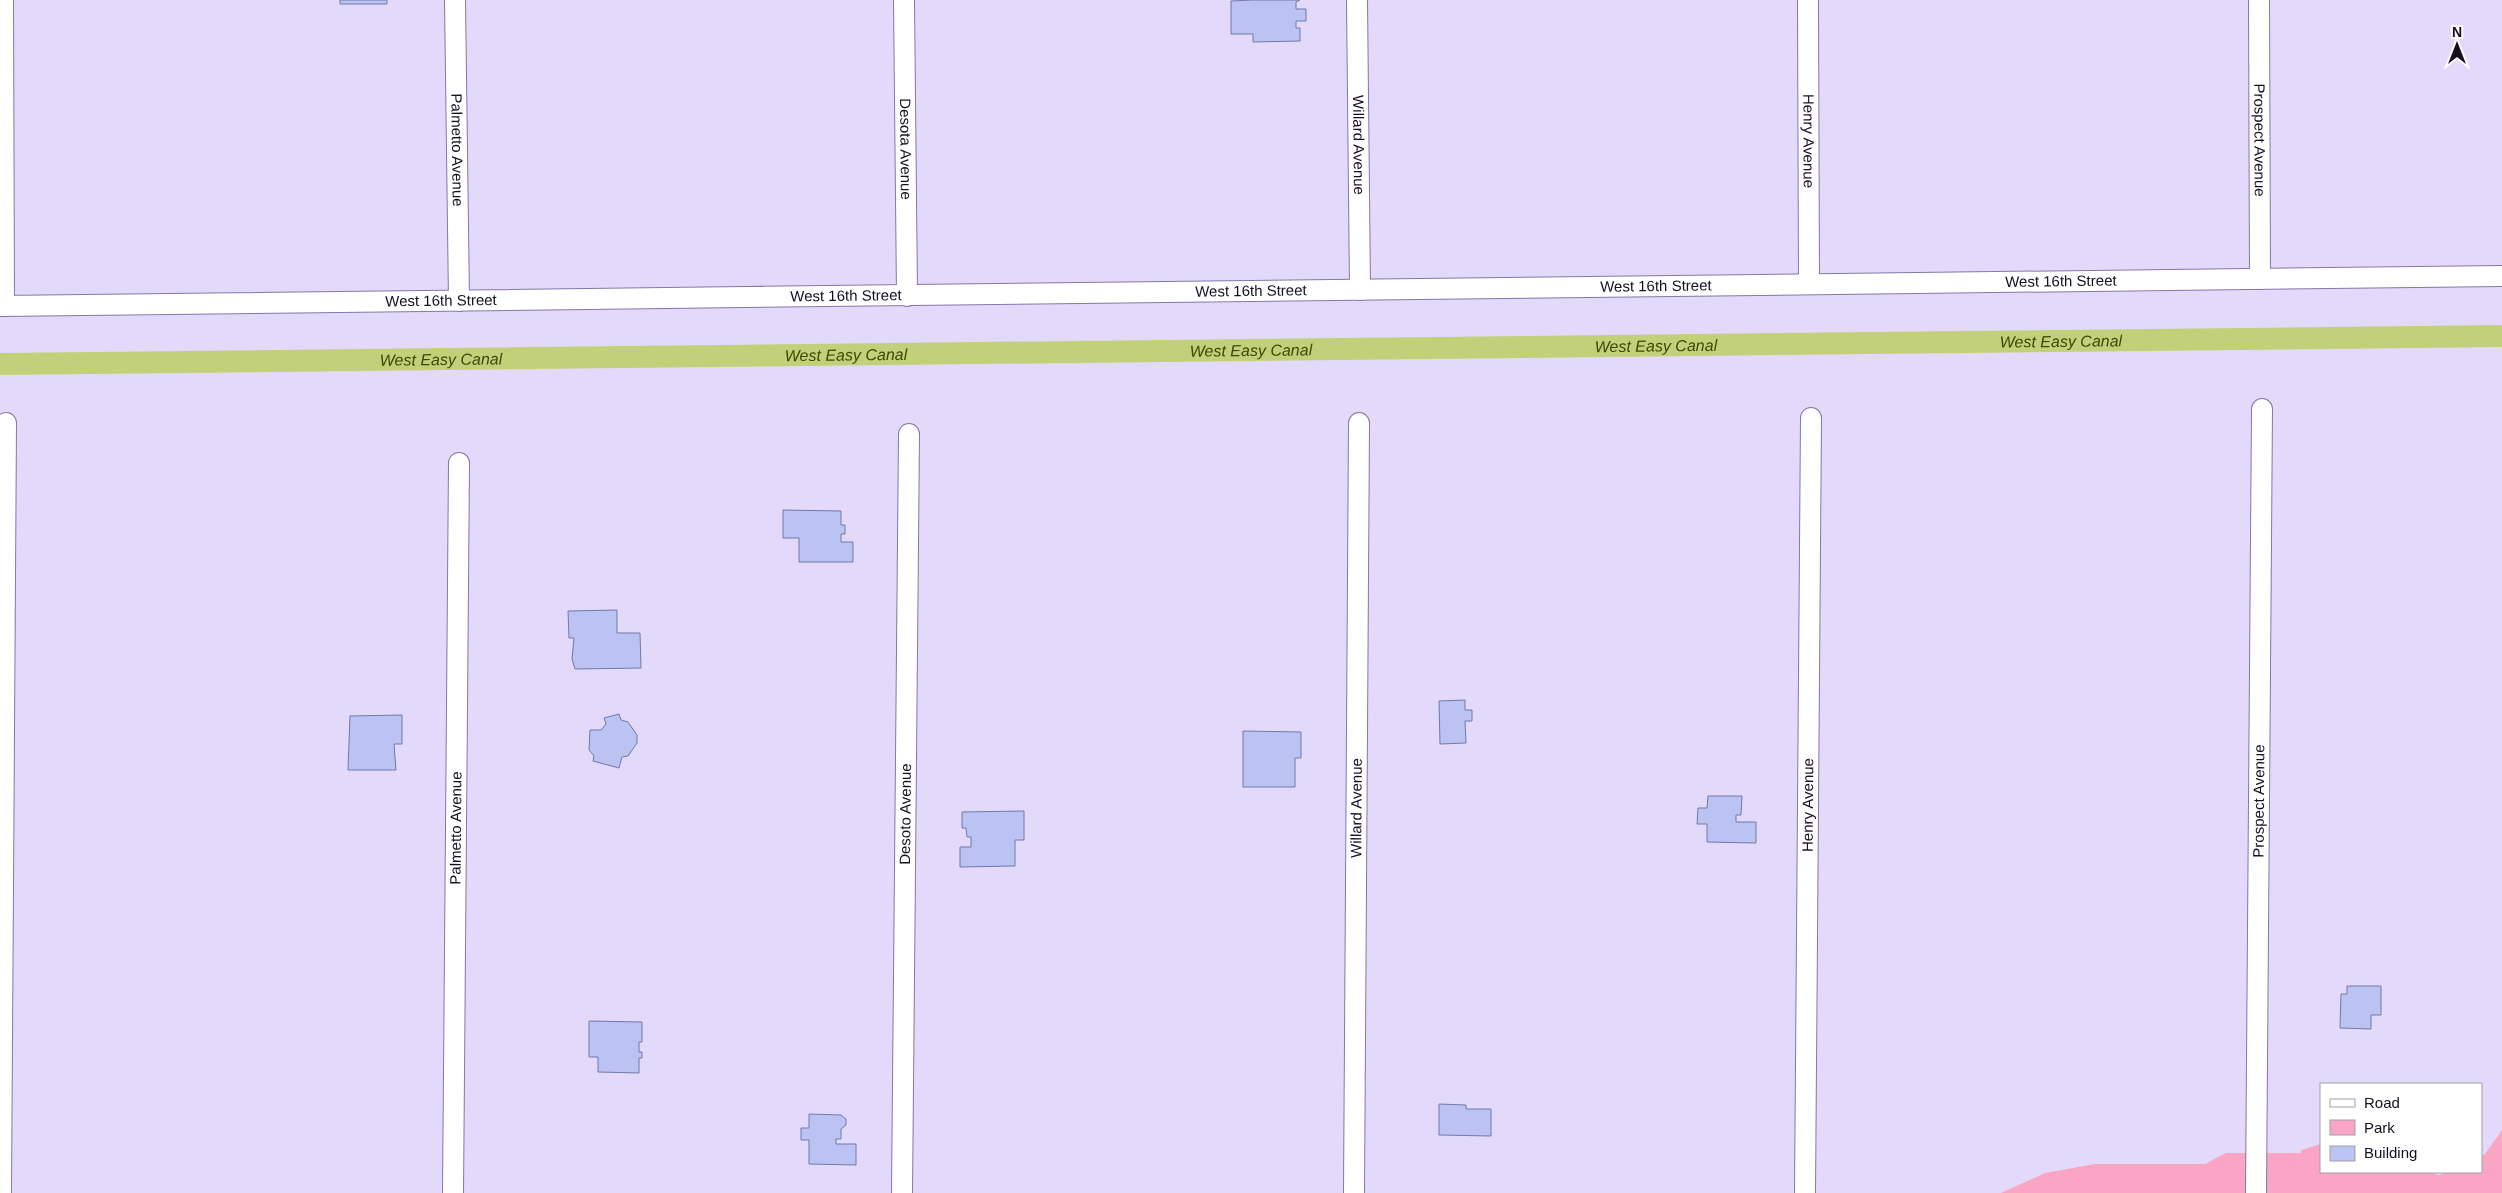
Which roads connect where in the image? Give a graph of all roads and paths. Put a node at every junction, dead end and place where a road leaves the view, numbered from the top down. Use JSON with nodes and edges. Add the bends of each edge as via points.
{"nodes":[{"id":1,"x":3,"y":0,"type":"edge"},
{"id":2,"x":455,"y":0,"type":"edge"},
{"id":3,"x":904,"y":0,"type":"edge"},
{"id":4,"x":1357,"y":0,"type":"edge"},
{"id":5,"x":1808,"y":0,"type":"edge"},
{"id":6,"x":2259,"y":0,"type":"edge"},
{"id":7,"x":2502,"y":276,"type":"edge"},
{"id":8,"x":2260,"y":279,"type":"junction"},
{"id":9,"x":1809,"y":283,"type":"junction"},
{"id":10,"x":1360,"y":290,"type":"junction"},
{"id":11,"x":907,"y":296,"type":"junction"},
{"id":12,"x":459,"y":301,"type":"junction"},
{"id":13,"x":2,"y":306,"type":"edge"},
{"id":14,"x":2262,"y":409,"type":"dead end"},
{"id":15,"x":1811,"y":418,"type":"dead end"},
{"id":16,"x":6,"y":423,"type":"dead end"},
{"id":17,"x":1359,"y":423,"type":"dead end"},
{"id":18,"x":909,"y":434,"type":"dead end"},
{"id":19,"x":459,"y":463,"type":"dead end"},
{"id":20,"x":2,"y":1193,"type":"edge"},
{"id":21,"x":453,"y":1193,"type":"edge"},
{"id":22,"x":902,"y":1193,"type":"edge"},
{"id":23,"x":1354,"y":1193,"type":"edge"},
{"id":24,"x":1805,"y":1193,"type":"edge"},
{"id":25,"x":2256,"y":1193,"type":"edge"}],
"edges":[{"from":1,"to":13,"type":"street"},
{"from":2,"to":12,"type":"street","name":"Palmetto Avenue"},
{"from":3,"to":11,"type":"street","name":"Desota Avenue"},
{"from":4,"to":10,"type":"street","name":"Willard Avenue"},
{"from":5,"to":9,"type":"street","name":"Henry Avenue"},
{"from":6,"to":8,"type":"street","name":"Prospect Avenue"},
{"from":7,"to":8,"type":"street","name":"West 16th Street"},
{"from":8,"to":9,"type":"street","name":"West 16th Street"},
{"from":9,"to":10,"type":"street","name":"West 16th Street"},
{"from":10,"to":11,"type":"street","name":"West 16th Street"},
{"from":11,"to":12,"type":"street","name":"West 16th Street"},
{"from":12,"to":13,"type":"street","name":"West 16th Street"},
{"from":14,"to":25,"type":"street","name":"Prospect Avenue"},
{"from":15,"to":24,"type":"street","name":"Henry Avenue"},
{"from":16,"to":20,"type":"street"},
{"from":17,"to":23,"type":"street","name":"Willard Avenue"},
{"from":18,"to":22,"type":"street","name":"Desoto Avenue"},
{"from":19,"to":21,"type":"street","name":"Palmetto Avenue"}]}
